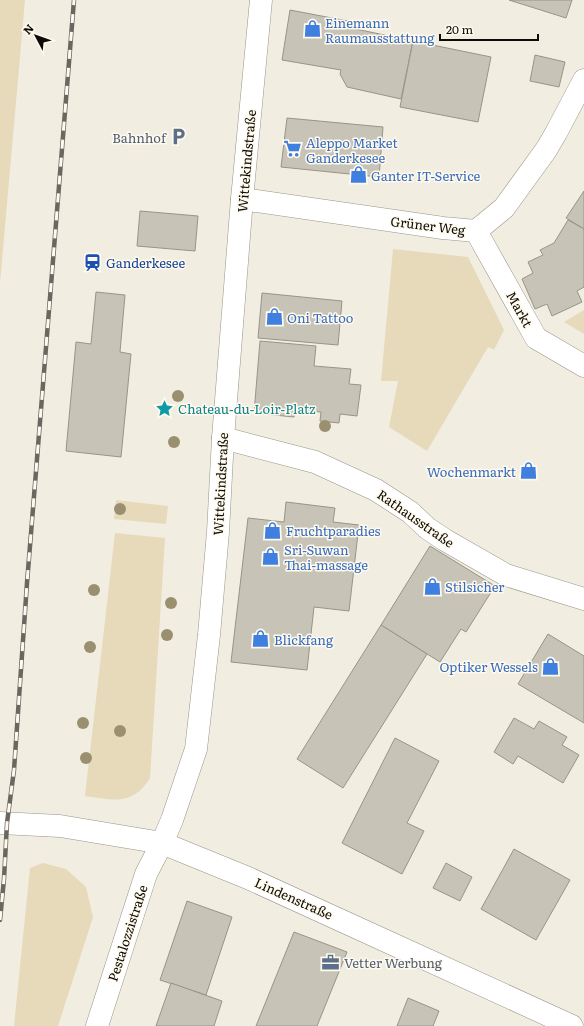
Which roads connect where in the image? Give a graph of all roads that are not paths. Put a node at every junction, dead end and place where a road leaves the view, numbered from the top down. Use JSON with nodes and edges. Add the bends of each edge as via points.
{"nodes":[{"id":1,"x":261,"y":0,"type":"edge"},
{"id":2,"x":584,"y":80,"type":"edge"},
{"id":3,"x":242,"y":199,"type":"junction"},
{"id":4,"x":476,"y":230,"type":"junction"},
{"id":5,"x":584,"y":366,"type":"edge"},
{"id":6,"x":223,"y":438,"type":"junction"},
{"id":7,"x":584,"y":599,"type":"edge"},
{"id":8,"x":0,"y":823,"type":"edge"},
{"id":9,"x":162,"y":843,"type":"junction"},
{"id":10,"x":97,"y":1026,"type":"edge"},
{"id":11,"x":572,"y":1026,"type":"edge"}],
"edges":[{"from":1,"to":3,"type":"street","name":"Wittekindstraße"},
{"from":2,"to":4,"type":"street","name":"Grüner Weg","via":[[546,150],[504,208]]},
{"from":3,"to":4,"type":"street","name":"Grüner Weg","via":[[444,228]]},
{"from":3,"to":6,"type":"street","name":"Wittekindstraße"},
{"from":4,"to":5,"type":"street","name":"Markt","via":[[536,338]]},
{"from":6,"to":7,"type":"street","name":"Rathausstraße","via":[[315,462],[376,490],[410,512],[445,540],[506,574]]},
{"from":6,"to":9,"type":"street","name":"Wittekindstraße","via":[[218,532],[196,749]]},
{"from":8,"to":9,"type":"street","name":"Lindenstraße","via":[[60,826]]},
{"from":9,"to":10,"type":"street","name":"Pestalozzistraße","via":[[146,874]]},
{"from":9,"to":11,"type":"street","name":"Lindenstraße","via":[[255,881]]}]}
